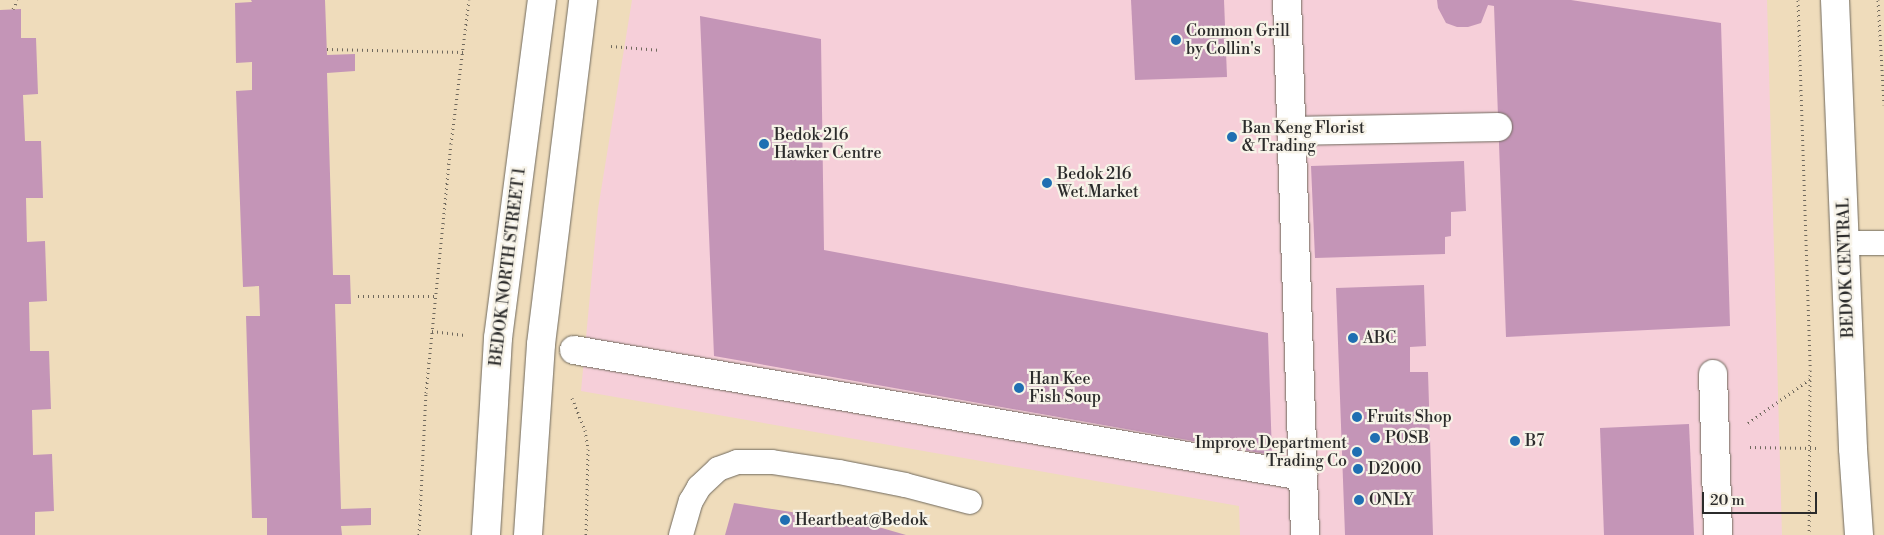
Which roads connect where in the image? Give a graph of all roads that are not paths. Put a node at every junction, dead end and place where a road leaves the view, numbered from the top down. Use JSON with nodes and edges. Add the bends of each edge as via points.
{"nodes":[{"id":1,"x":542,"y":0,"type":"edge"},
{"id":2,"x":583,"y":0,"type":"edge"},
{"id":3,"x":1286,"y":0,"type":"edge"},
{"id":4,"x":1835,"y":0,"type":"edge"},
{"id":5,"x":1498,"y":127,"type":"dead end"},
{"id":6,"x":1291,"y":131,"type":"junction"},
{"id":7,"x":1845,"y":243,"type":"junction"},
{"id":8,"x":1884,"y":243,"type":"edge"},
{"id":9,"x":574,"y":350,"type":"road end"},
{"id":10,"x":1713,"y":374,"type":"dead end"},
{"id":11,"x":1303,"y":476,"type":"junction"},
{"id":12,"x":970,"y":502,"type":"dead end"},
{"id":13,"x":486,"y":535,"type":"edge"},
{"id":14,"x":528,"y":535,"type":"edge"},
{"id":15,"x":681,"y":535,"type":"edge"},
{"id":16,"x":1305,"y":535,"type":"edge"},
{"id":17,"x":1718,"y":535,"type":"edge"},
{"id":18,"x":1859,"y":535,"type":"edge"}],
"edges":[{"from":1,"to":13,"type":"street","name":"BEDOK NORTH STREET 1","via":[[498,338]]},
{"from":2,"to":14,"type":"street","via":[[541,344]]},
{"from":3,"to":6,"type":"street"},
{"from":4,"to":7,"type":"street","name":"BEDOK CENTRAL"},
{"from":5,"to":6,"type":"street"},
{"from":6,"to":11,"type":"street"},
{"from":7,"to":8,"type":"lane"},
{"from":7,"to":18,"type":"street","name":"BEDOK CENTRAL"},
{"from":9,"to":11,"type":"street"},
{"from":10,"to":17,"type":"street"},
{"from":11,"to":16,"type":"street"},
{"from":12,"to":15,"type":"lane","via":[[839,472],[772,462],[737,462],[718,469],[699,487]]}]}
